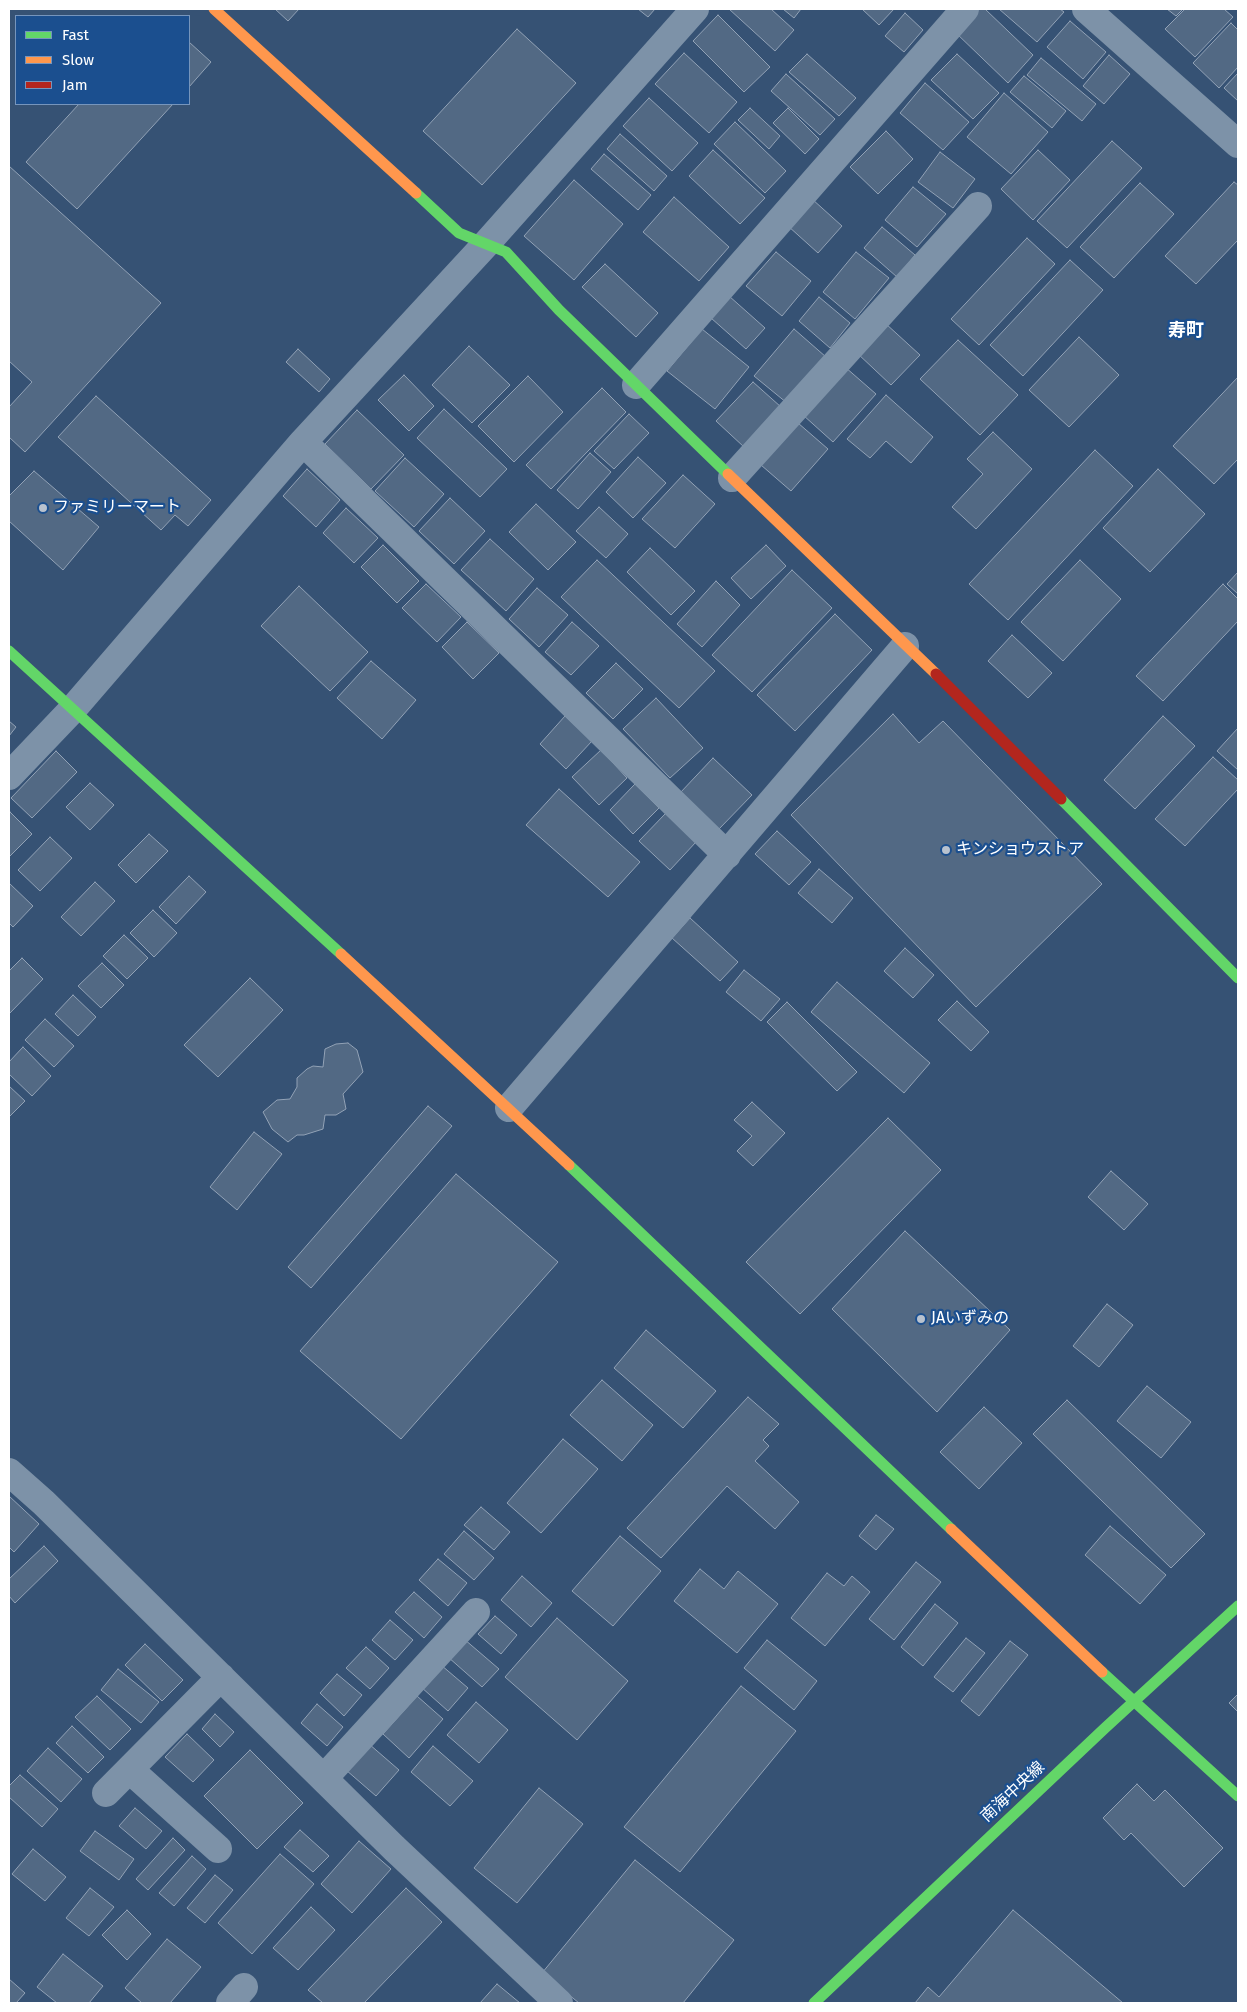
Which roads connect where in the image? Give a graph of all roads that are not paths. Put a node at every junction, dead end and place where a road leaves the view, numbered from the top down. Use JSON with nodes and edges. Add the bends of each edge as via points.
{"nodes":[{"id":1,"x":214,"y":9,"type":"edge"},
{"id":2,"x":695,"y":9,"type":"edge"},
{"id":3,"x":965,"y":9,"type":"edge"},
{"id":4,"x":1086,"y":9,"type":"edge"},
{"id":5,"x":1238,"y":144,"type":"edge"},
{"id":6,"x":978,"y":206,"type":"dead end"},
{"id":7,"x":486,"y":244,"type":"junction"},
{"id":8,"x":636,"y":385,"type":"junction"},
{"id":9,"x":303,"y":442,"type":"junction"},
{"id":10,"x":732,"y":478,"type":"junction"},
{"id":11,"x":905,"y":646,"type":"junction"},
{"id":12,"x":9,"y":651,"type":"edge"},
{"id":13,"x":72,"y":710,"type":"junction"},
{"id":14,"x":9,"y":776,"type":"edge"},
{"id":15,"x":727,"y":855,"type":"junction"},
{"id":16,"x":1238,"y":978,"type":"edge"},
{"id":17,"x":509,"y":1108,"type":"junction"},
{"id":18,"x":9,"y":1472,"type":"edge"},
{"id":19,"x":1238,"y":1606,"type":"edge"},
{"id":20,"x":476,"y":1612,"type":"dead end"},
{"id":21,"x":221,"y":1677,"type":"junction"},
{"id":22,"x":1134,"y":1702,"type":"junction"},
{"id":23,"x":130,"y":1770,"type":"junction"},
{"id":24,"x":324,"y":1778,"type":"junction"},
{"id":25,"x":106,"y":1793,"type":"dead end"},
{"id":26,"x":1238,"y":1796,"type":"edge"},
{"id":27,"x":218,"y":1849,"type":"dead end"},
{"id":28,"x":559,"y":2003,"type":"edge"},
{"id":29,"x":814,"y":2003,"type":"edge"}],
"edges":[{"from":1,"to":7,"type":"street","via":[[459,233]]},
{"from":2,"to":7,"type":"street"},
{"from":3,"to":8,"type":"street"},
{"from":4,"to":5,"type":"street"},
{"from":6,"to":10,"type":"street"},
{"from":7,"to":8,"type":"street","via":[[506,252],[559,310]]},
{"from":7,"to":9,"type":"street"},
{"from":8,"to":10,"type":"street"},
{"from":9,"to":13,"type":"street"},
{"from":9,"to":15,"type":"street"},
{"from":10,"to":11,"type":"street"},
{"from":11,"to":15,"type":"street"},
{"from":11,"to":16,"type":"street","via":[[946,683]]},
{"from":12,"to":13,"type":"street"},
{"from":13,"to":14,"type":"street"},
{"from":13,"to":17,"type":"street"},
{"from":15,"to":17,"type":"street"},
{"from":17,"to":22,"type":"street"},
{"from":18,"to":21,"type":"street"},
{"from":19,"to":22,"type":"street","name":"南海中央線"},
{"from":20,"to":24,"type":"street"},
{"from":21,"to":23,"type":"street"},
{"from":21,"to":24,"type":"street"},
{"from":22,"to":26,"type":"street"},
{"from":22,"to":29,"type":"street","name":"南海中央線"},
{"from":23,"to":25,"type":"street"},
{"from":23,"to":27,"type":"street"},
{"from":24,"to":28,"type":"street"}]}
